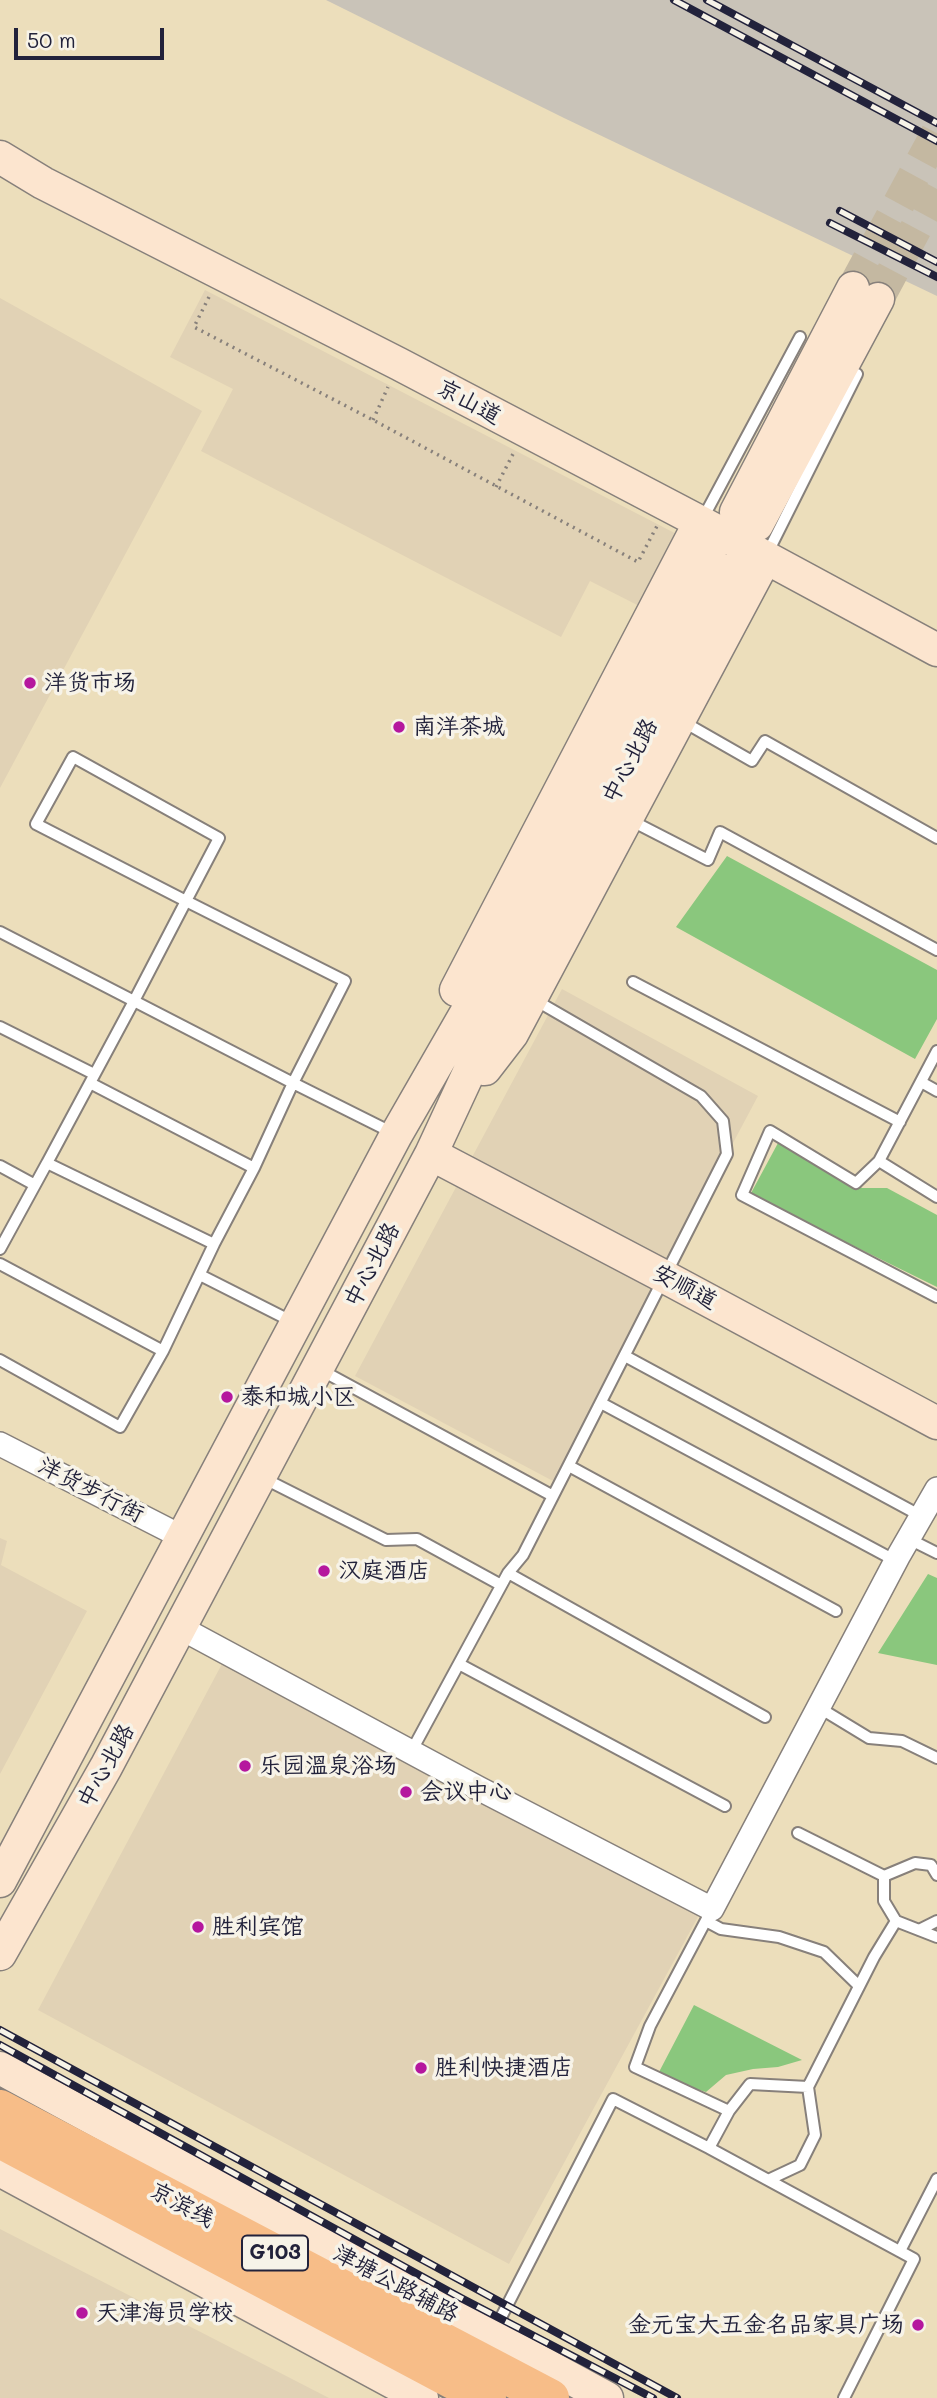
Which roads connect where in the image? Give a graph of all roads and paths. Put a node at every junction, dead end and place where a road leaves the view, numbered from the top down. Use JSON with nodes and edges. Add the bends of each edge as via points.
{"nodes":[{"id":1,"x":0,"y":157,"type":"edge"},
{"id":2,"x":219,"y":274,"type":"junction"},
{"id":3,"x":865,"y":294,"type":"tunnel mouth"},
{"id":4,"x":800,"y":337,"type":"dead end"},
{"id":5,"x":399,"y":365,"type":"junction"},
{"id":6,"x":857,"y":374,"type":"dead end"},
{"id":7,"x":373,"y":420,"type":"junction"},
{"id":8,"x":524,"y":432,"type":"junction"},
{"id":9,"x":496,"y":487,"type":"junction"},
{"id":10,"x":668,"y":506,"type":"junction"},
{"id":11,"x":746,"y":518,"type":"dead end"},
{"id":12,"x":700,"y":522,"type":"junction"},
{"id":13,"x":766,"y":557,"type":"junction"},
{"id":14,"x":937,"y":650,"type":"edge"},
{"id":15,"x":680,"y":720,"type":"junction"},
{"id":16,"x":627,"y":818,"type":"junction"},
{"id":17,"x":937,"y":838,"type":"edge"},
{"id":18,"x":186,"y":901,"type":"junction"},
{"id":19,"x":0,"y":932,"type":"edge"},
{"id":20,"x":937,"y":950,"type":"edge"},
{"id":21,"x":633,"y":982,"type":"dead end"},
{"id":22,"x":530,"y":997,"type":"junction"},
{"id":23,"x":134,"y":1001,"type":"junction"},
{"id":24,"x":0,"y":1027,"type":"edge"},
{"id":25,"x":937,"y":1051,"type":"edge"},
{"id":26,"x":92,"y":1078,"type":"junction"},
{"id":27,"x":921,"y":1082,"type":"junction"},
{"id":28,"x":293,"y":1083,"type":"junction"},
{"id":29,"x":937,"y":1091,"type":"edge"},
{"id":30,"x":415,"y":1100,"type":"junction"},
{"id":31,"x":448,"y":1117,"type":"junction"},
{"id":32,"x":900,"y":1122,"type":"junction"},
{"id":33,"x":396,"y":1135,"type":"junction"},
{"id":34,"x":432,"y":1154,"type":"junction"},
{"id":35,"x":879,"y":1161,"type":"junction"},
{"id":36,"x":47,"y":1163,"type":"junction"},
{"id":37,"x":0,"y":1166,"type":"edge"},
{"id":38,"x":254,"y":1168,"type":"junction"},
{"id":39,"x":35,"y":1185,"type":"junction"},
{"id":40,"x":937,"y":1197,"type":"edge"},
{"id":41,"x":214,"y":1244,"type":"junction"},
{"id":42,"x":0,"y":1249,"type":"edge"},
{"id":43,"x":0,"y":1264,"type":"edge"},
{"id":44,"x":200,"y":1275,"type":"junction"},
{"id":45,"x":665,"y":1277,"type":"junction"},
{"id":46,"x":937,"y":1297,"type":"edge"},
{"id":47,"x":295,"y":1323,"type":"junction"},
{"id":48,"x":163,"y":1351,"type":"junction"},
{"id":49,"x":625,"y":1356,"type":"junction"},
{"id":50,"x":0,"y":1360,"type":"edge"},
{"id":51,"x":317,"y":1368,"type":"junction"},
{"id":52,"x":601,"y":1403,"type":"junction"},
{"id":53,"x":937,"y":1423,"type":"edge"},
{"id":54,"x":0,"y":1444,"type":"edge"},
{"id":55,"x":569,"y":1465,"type":"junction"},
{"id":56,"x":259,"y":1476,"type":"junction"},
{"id":57,"x":937,"y":1489,"type":"edge"},
{"id":58,"x":553,"y":1496,"type":"junction"},
{"id":59,"x":921,"y":1516,"type":"junction"},
{"id":60,"x":182,"y":1537,"type":"junction"},
{"id":61,"x":909,"y":1539,"type":"junction"},
{"id":62,"x":937,"y":1553,"type":"edge"},
{"id":63,"x":896,"y":1561,"type":"junction"},
{"id":64,"x":508,"y":1573,"type":"junction"},
{"id":65,"x":501,"y":1585,"type":"junction"},
{"id":66,"x":836,"y":1611,"type":"dead end"},
{"id":67,"x":180,"y":1627,"type":"junction"},
{"id":68,"x":459,"y":1664,"type":"junction"},
{"id":69,"x":818,"y":1707,"type":"junction"},
{"id":70,"x":765,"y":1717,"type":"dead end"},
{"id":71,"x":411,"y":1752,"type":"junction"},
{"id":72,"x":937,"y":1758,"type":"edge"},
{"id":73,"x":725,"y":1806,"type":"dead end"},
{"id":74,"x":798,"y":1833,"type":"dead end"},
{"id":75,"x":937,"y":1854,"type":"edge"},
{"id":76,"x":934,"y":1870,"type":"edge"},
{"id":77,"x":884,"y":1877,"type":"junction"},
{"id":78,"x":0,"y":1881,"type":"edge"},
{"id":79,"x":709,"y":1915,"type":"junction"},
{"id":80,"x":896,"y":1921,"type":"junction"},
{"id":81,"x":937,"y":1921,"type":"edge"},
{"id":82,"x":919,"y":1930,"type":"junction"},
{"id":83,"x":937,"y":1937,"type":"edge"},
{"id":84,"x":0,"y":1954,"type":"edge"},
{"id":85,"x":859,"y":1986,"type":"junction"},
{"id":86,"x":4,"y":2080,"type":"edge"},
{"id":87,"x":808,"y":2087,"type":"junction"},
{"id":88,"x":729,"y":2111,"type":"junction"},
{"id":89,"x":0,"y":2140,"type":"edge"},
{"id":90,"x":709,"y":2148,"type":"junction"},
{"id":91,"x":0,"y":2170,"type":"edge"},
{"id":92,"x":937,"y":2179,"type":"edge"},
{"id":93,"x":768,"y":2180,"type":"junction"},
{"id":94,"x":900,"y":2251,"type":"junction"},
{"id":95,"x":491,"y":2335,"type":"junction"},
{"id":96,"x":422,"y":2398,"type":"edge"},
{"id":97,"x":488,"y":2398,"type":"edge"},
{"id":98,"x":550,"y":2398,"type":"edge"},
{"id":99,"x":607,"y":2398,"type":"edge"},
{"id":100,"x":844,"y":2398,"type":"edge"}],
"edges":[{"from":1,"to":2,"type":"main road","name":"京山道"},
{"from":2,"to":5,"type":"main road","name":"京山道"},
{"from":2,"to":7,"type":"path","via":[[194,327]]},
{"from":3,"to":11,"type":"main road"},
{"from":4,"to":12,"type":"lane"},
{"from":5,"to":7,"type":"path"},
{"from":5,"to":8,"type":"main road","name":"京山道"},
{"from":6,"to":13,"type":"lane"},
{"from":7,"to":9,"type":"path"},
{"from":8,"to":9,"type":"path"},
{"from":8,"to":10,"type":"main road","name":"京山道"},
{"from":9,"to":10,"type":"path","via":[[638,562]]},
{"from":10,"to":12,"type":"main road","name":"京山道"},
{"from":12,"to":13,"type":"main road","name":"京山道"},
{"from":12,"to":30,"type":"main road","via":[[447,1006]]},
{"from":13,"to":14,"type":"main road","name":"京山道"},
{"from":13,"to":15,"type":"main road"},
{"from":15,"to":16,"type":"main road"},
{"from":15,"to":17,"type":"lane","via":[[752,761],[765,741]]},
{"from":16,"to":20,"type":"lane","via":[[708,860],[720,832]]},
{"from":16,"to":22,"type":"main road"},
{"from":18,"to":18,"type":"lane","via":[[36,824],[73,757],[219,838]]},
{"from":18,"to":23,"type":"lane"},
{"from":18,"to":28,"type":"lane","via":[[345,981]]},
{"from":19,"to":23,"type":"lane"},
{"from":21,"to":32,"type":"lane"},
{"from":22,"to":31,"type":"main road","via":[[512,1034]]},
{"from":22,"to":45,"type":"lane","via":[[701,1096],[723,1121],[727,1154]]},
{"from":23,"to":26,"type":"lane"},
{"from":23,"to":28,"type":"lane"},
{"from":24,"to":26,"type":"lane"},
{"from":25,"to":27,"type":"lane"},
{"from":26,"to":36,"type":"lane"},
{"from":26,"to":38,"type":"lane"},
{"from":27,"to":29,"type":"lane"},
{"from":27,"to":32,"type":"lane"},
{"from":28,"to":33,"type":"lane"},
{"from":28,"to":38,"type":"lane"},
{"from":30,"to":31,"type":"main road","name":"中心北路","via":[[720,564]]},
{"from":30,"to":33,"type":"main road","name":"中心北路"},
{"from":31,"to":34,"type":"main road","name":"中心北路"},
{"from":32,"to":35,"type":"lane"},
{"from":33,"to":47,"type":"main road","name":"中心北路"},
{"from":34,"to":45,"type":"main road","name":"安顺道"},
{"from":34,"to":51,"type":"main road","name":"中心北路"},
{"from":35,"to":40,"type":"lane"},
{"from":35,"to":46,"type":"lane","via":[[856,1183],[770,1131],[742,1195]]},
{"from":36,"to":39,"type":"lane"},
{"from":36,"to":41,"type":"lane"},
{"from":37,"to":39,"type":"lane"},
{"from":38,"to":41,"type":"lane"},
{"from":39,"to":42,"type":"lane"},
{"from":41,"to":44,"type":"lane"},
{"from":43,"to":48,"type":"lane"},
{"from":44,"to":47,"type":"lane"},
{"from":44,"to":48,"type":"lane"},
{"from":45,"to":49,"type":"lane"},
{"from":45,"to":53,"type":"main road","name":"安顺道"},
{"from":47,"to":60,"type":"main road","name":"中心北路"},
{"from":48,"to":50,"type":"lane","via":[[120,1427]]},
{"from":49,"to":52,"type":"lane"},
{"from":49,"to":59,"type":"lane"},
{"from":51,"to":56,"type":"main road","name":"中心北路"},
{"from":51,"to":58,"type":"lane"},
{"from":52,"to":55,"type":"lane"},
{"from":52,"to":63,"type":"lane"},
{"from":54,"to":60,"type":"street","name":"洋货步行街"},
{"from":55,"to":58,"type":"lane"},
{"from":55,"to":66,"type":"lane"},
{"from":56,"to":65,"type":"lane","via":[[386,1540],[417,1539]]},
{"from":56,"to":67,"type":"main road","name":"中心北路"},
{"from":57,"to":59,"type":"street"},
{"from":58,"to":64,"type":"lane","via":[[523,1555]]},
{"from":59,"to":61,"type":"street"},
{"from":60,"to":78,"type":"main road","name":"中心北路"},
{"from":61,"to":62,"type":"lane"},
{"from":61,"to":63,"type":"street"},
{"from":63,"to":69,"type":"street"},
{"from":64,"to":65,"type":"lane"},
{"from":64,"to":70,"type":"lane"},
{"from":65,"to":68,"type":"lane"},
{"from":67,"to":71,"type":"street"},
{"from":67,"to":84,"type":"main road","name":"中心北路"},
{"from":68,"to":71,"type":"lane"},
{"from":68,"to":73,"type":"lane"},
{"from":69,"to":72,"type":"lane","via":[[869,1738],[902,1741]]},
{"from":69,"to":79,"type":"street"},
{"from":71,"to":79,"type":"street"},
{"from":74,"to":77,"type":"lane"},
{"from":75,"to":76,"type":"lane"},
{"from":76,"to":77,"type":"lane","via":[[915,1863]]},
{"from":77,"to":80,"type":"lane","via":[[884,1901]]},
{"from":79,"to":85,"type":"lane","via":[[721,1929],[779,1937],[824,1952]]},
{"from":79,"to":88,"type":"lane","via":[[650,2026],[635,2067]]},
{"from":80,"to":82,"type":"lane"},
{"from":80,"to":85,"type":"lane"},
{"from":81,"to":82,"type":"lane"},
{"from":82,"to":83,"type":"lane"},
{"from":85,"to":87,"type":"lane"},
{"from":86,"to":95,"type":"main road","name":"津塘公路辅路","number":"G103"},
{"from":86,"to":98,"type":"highway","name":"京滨线","number":"G103"},
{"from":87,"to":88,"type":"lane","via":[[750,2084]]},
{"from":87,"to":93,"type":"lane","via":[[815,2135],[800,2165]]},
{"from":88,"to":90,"type":"lane"},
{"from":89,"to":97,"type":"highway","name":"京滨线","number":"G103"},
{"from":90,"to":93,"type":"lane"},
{"from":90,"to":95,"type":"lane","via":[[613,2099]]},
{"from":91,"to":96,"type":"main road"},
{"from":92,"to":94,"type":"lane"},
{"from":93,"to":94,"type":"lane"},
{"from":94,"to":100,"type":"lane","via":[[914,2259]]},
{"from":95,"to":99,"type":"main road","name":"津塘公路辅路","number":"G103"}]}
